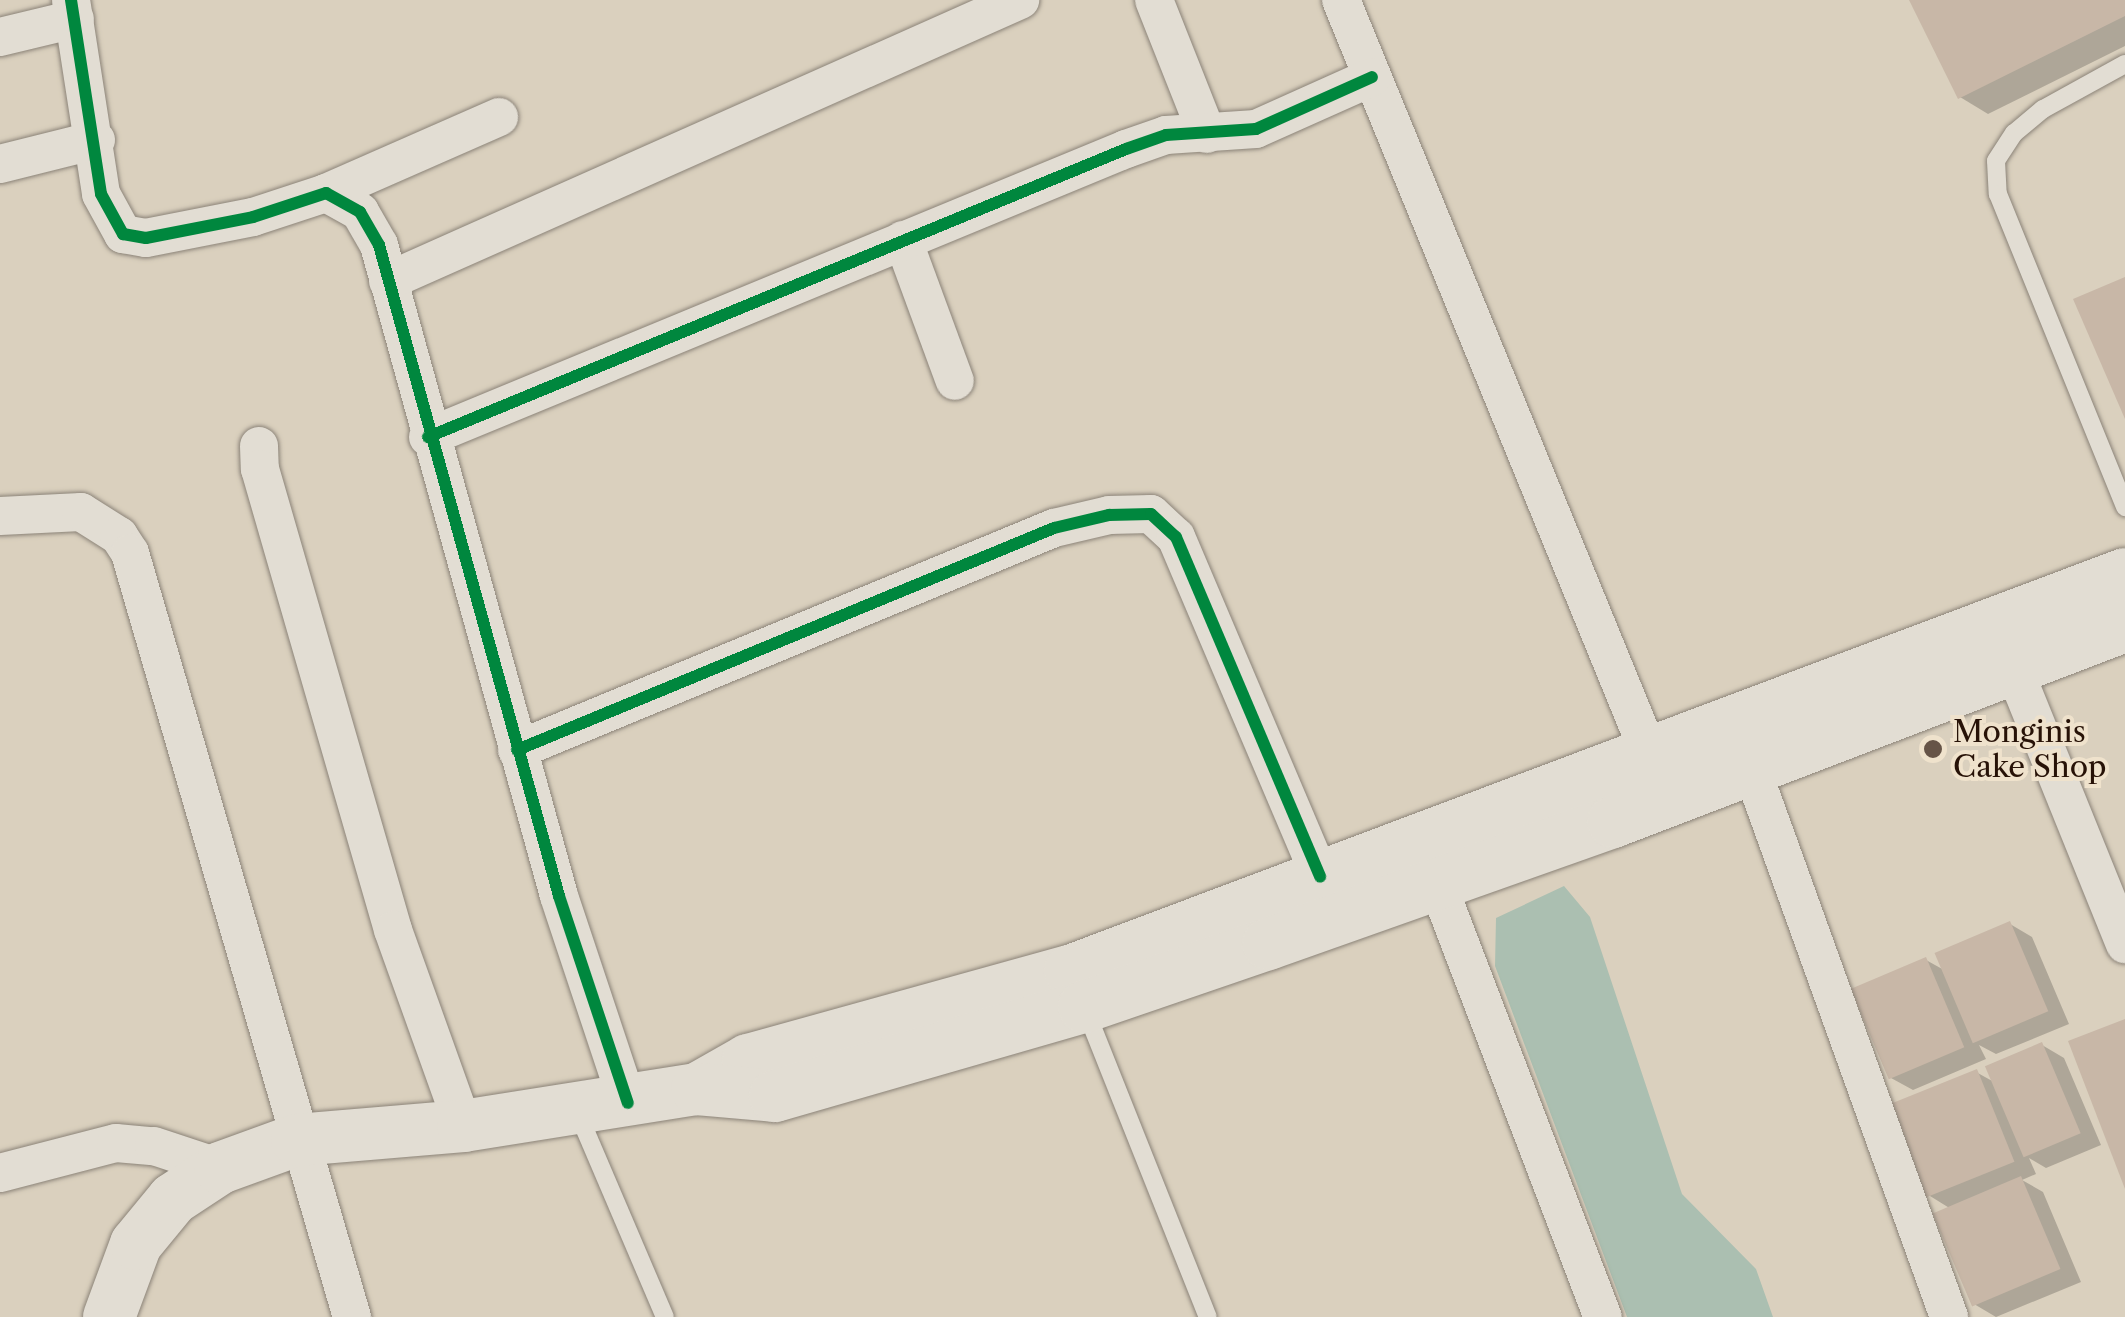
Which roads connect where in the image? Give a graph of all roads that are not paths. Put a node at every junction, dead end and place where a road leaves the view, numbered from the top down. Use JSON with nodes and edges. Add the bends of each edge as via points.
{"nodes":[{"id":1,"x":1020,"y":0,"type":"edge"},
{"id":2,"x":1154,"y":0,"type":"edge"},
{"id":3,"x":1341,"y":0,"type":"edge"},
{"id":4,"x":73,"y":10,"type":"edge"},
{"id":5,"x":0,"y":36,"type":"edge"},
{"id":6,"x":2125,"y":64,"type":"edge"},
{"id":7,"x":1372,"y":76,"type":"junction"},
{"id":8,"x":500,"y":117,"type":"dead end"},
{"id":9,"x":1207,"y":134,"type":"junction"},
{"id":10,"x":96,"y":140,"type":"junction"},
{"id":11,"x":0,"y":164,"type":"edge"},
{"id":12,"x":326,"y":193,"type":"junction"},
{"id":13,"x":903,"y":240,"type":"junction"},
{"id":14,"x":388,"y":282,"type":"junction"},
{"id":15,"x":955,"y":381,"type":"dead end"},
{"id":16,"x":428,"y":438,"type":"junction"},
{"id":17,"x":259,"y":446,"type":"dead end"},
{"id":18,"x":2125,"y":508,"type":"edge"},
{"id":19,"x":0,"y":516,"type":"edge"},
{"id":20,"x":2125,"y":574,"type":"edge"},
{"id":21,"x":2125,"y":626,"type":"edge"},
{"id":22,"x":2013,"y":667,"type":"junction"},
{"id":23,"x":1735,"y":721,"type":"junction"},
{"id":24,"x":517,"y":750,"type":"junction"},
{"id":25,"x":1649,"y":754,"type":"junction"},
{"id":26,"x":1752,"y":770,"type":"junction"},
{"id":27,"x":1429,"y":861,"type":"junction"},
{"id":28,"x":1320,"y":877,"type":"junction"},
{"id":29,"x":2125,"y":944,"type":"edge"},
{"id":30,"x":1084,"y":1007,"type":"junction"},
{"id":31,"x":698,"y":1089,"type":"junction"},
{"id":32,"x":628,"y":1103,"type":"junction"},
{"id":33,"x":576,"y":1109,"type":"junction"},
{"id":34,"x":463,"y":1126,"type":"junction"},
{"id":35,"x":296,"y":1140,"type":"junction"},
{"id":36,"x":220,"y":1168,"type":"junction"},
{"id":37,"x":0,"y":1173,"type":"edge"},
{"id":38,"x":110,"y":1317,"type":"edge"},
{"id":39,"x":352,"y":1317,"type":"edge"},
{"id":40,"x":665,"y":1317,"type":"edge"},
{"id":41,"x":1208,"y":1317,"type":"edge"},
{"id":42,"x":1603,"y":1317,"type":"edge"},
{"id":43,"x":1949,"y":1317,"type":"edge"}],
"edges":[{"from":1,"to":14,"type":"street"},
{"from":2,"to":9,"type":"street"},
{"from":3,"to":7,"type":"street"},
{"from":4,"to":5,"type":"street"},
{"from":4,"to":10,"type":"street"},
{"from":6,"to":18,"type":"lane","via":[[2044,109],[2014,133],[1996,161],[1998,194]]},
{"from":7,"to":9,"type":"street","via":[[1256,130]]},
{"from":7,"to":25,"type":"street"},
{"from":8,"to":12,"type":"street"},
{"from":9,"to":13,"type":"street","via":[[1166,135]]},
{"from":10,"to":11,"type":"street"},
{"from":10,"to":12,"type":"street","via":[[101,194],[123,234],[146,238],[253,217]]},
{"from":12,"to":14,"type":"street","via":[[360,212],[379,245]]},
{"from":13,"to":15,"type":"street"},
{"from":13,"to":16,"type":"street"},
{"from":14,"to":16,"type":"street"},
{"from":16,"to":24,"type":"street"},
{"from":17,"to":34,"type":"street","via":[[260,469],[377,878]]},
{"from":19,"to":35,"type":"street","via":[[80,512],[118,536],[130,553]]},
{"from":20,"to":23,"type":"main road"},
{"from":21,"to":22,"type":"main road"},
{"from":22,"to":26,"type":"main road"},
{"from":22,"to":29,"type":"street"},
{"from":23,"to":25,"type":"main road"},
{"from":23,"to":26,"type":"street"},
{"from":24,"to":28,"type":"street","via":[[1054,528],[1151,514],[1176,537]]},
{"from":24,"to":32,"type":"street"},
{"from":25,"to":27,"type":"main road"},
{"from":26,"to":27,"type":"main road"},
{"from":26,"to":43,"type":"street"},
{"from":27,"to":28,"type":"main road"},
{"from":27,"to":30,"type":"main road"},
{"from":27,"to":42,"type":"street"},
{"from":28,"to":31,"type":"main road","via":[[1070,971],[748,1060]]},
{"from":30,"to":31,"type":"main road","via":[[775,1096]]},
{"from":30,"to":41,"type":"lane"},
{"from":31,"to":32,"type":"main road"},
{"from":32,"to":33,"type":"main road"},
{"from":33,"to":34,"type":"main road"},
{"from":33,"to":40,"type":"lane"},
{"from":34,"to":35,"type":"main road"},
{"from":35,"to":36,"type":"main road"},
{"from":35,"to":39,"type":"street"},
{"from":36,"to":37,"type":"street","via":[[154,1146],[116,1143]]},
{"from":36,"to":38,"type":"main road","via":[[173,1199],[136,1244]]}]}
